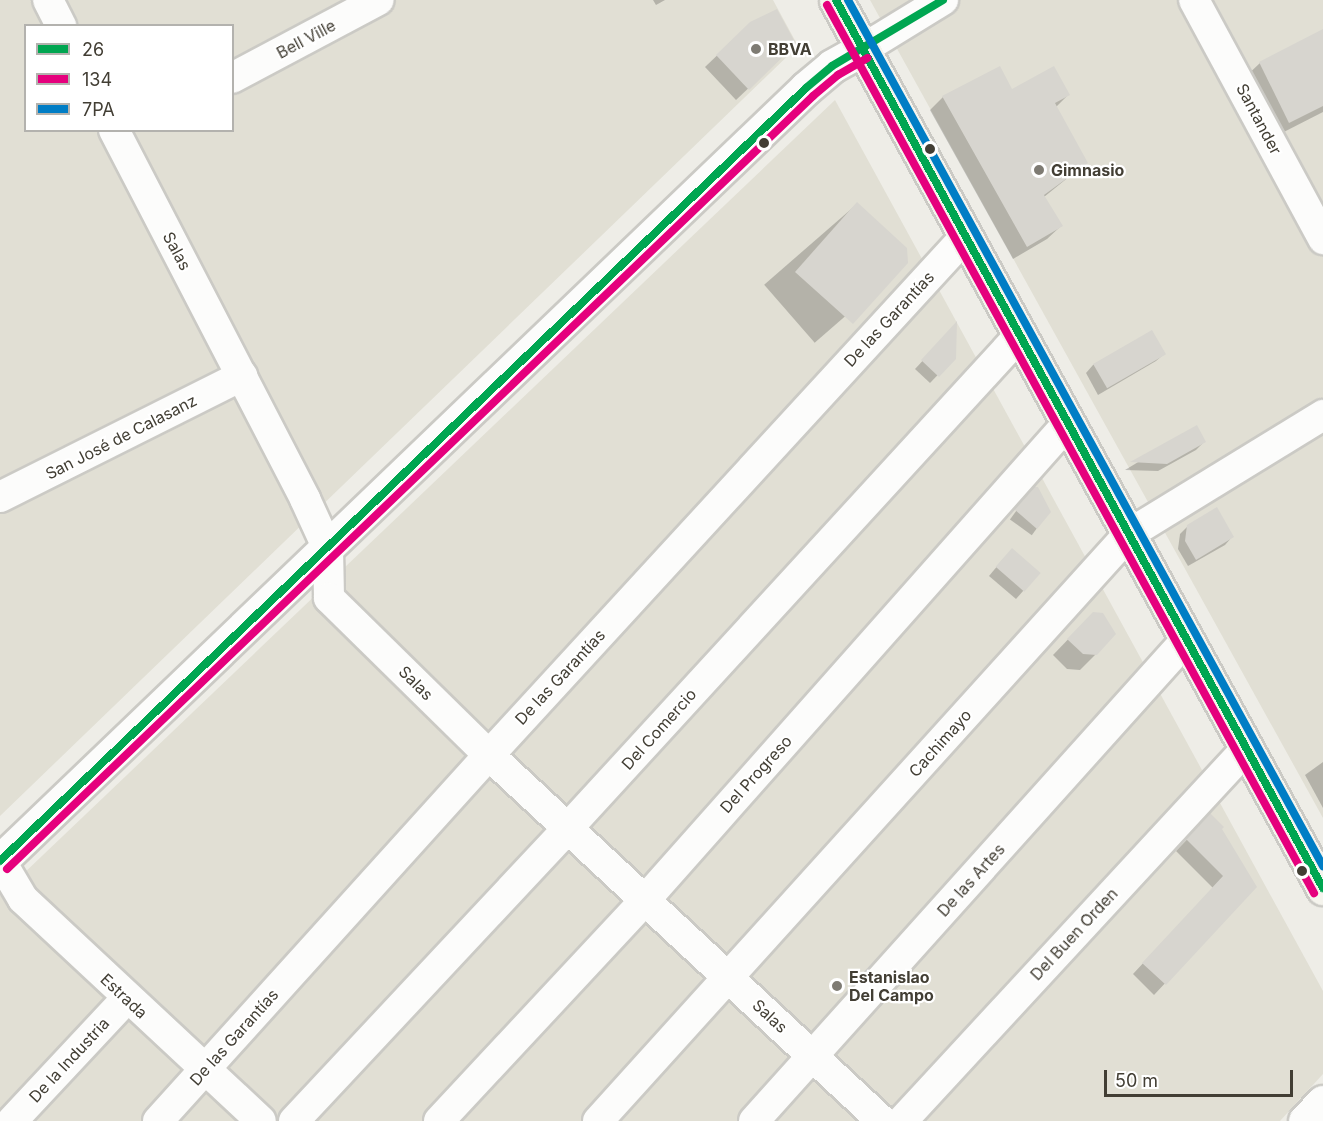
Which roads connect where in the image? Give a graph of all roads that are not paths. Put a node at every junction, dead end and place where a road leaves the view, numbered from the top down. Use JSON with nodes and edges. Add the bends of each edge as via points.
{"nodes":[{"id":1,"x":48,"y":0,"type":"edge"},
{"id":2,"x":379,"y":0,"type":"edge"},
{"id":3,"x":836,"y":0,"type":"edge"},
{"id":4,"x":943,"y":0,"type":"edge"},
{"id":5,"x":1194,"y":0,"type":"edge"},
{"id":6,"x":60,"y":24,"type":"edge"},
{"id":7,"x":863,"y":49,"type":"junction"},
{"id":8,"x":234,"y":77,"type":"edge"},
{"id":9,"x":122,"y":134,"type":"edge"},
{"id":10,"x":966,"y":236,"type":"junction"},
{"id":11,"x":1323,"y":239,"type":"edge"},
{"id":12,"x":1020,"y":334,"type":"junction"},
{"id":13,"x":242,"y":376,"type":"junction"},
{"id":14,"x":1323,"y":415,"type":"edge"},
{"id":15,"x":1068,"y":423,"type":"junction"},
{"id":16,"x":0,"y":498,"type":"edge"},
{"id":17,"x":1129,"y":534,"type":"junction"},
{"id":18,"x":328,"y":549,"type":"junction"},
{"id":19,"x":1187,"y":639,"type":"junction"},
{"id":20,"x":1247,"y":748,"type":"junction"},
{"id":21,"x":489,"y":754,"type":"junction"},
{"id":22,"x":568,"y":828,"type":"junction"},
{"id":23,"x":0,"y":860,"type":"edge"},
{"id":24,"x":1323,"y":888,"type":"edge"},
{"id":25,"x":645,"y":900,"type":"junction"},
{"id":26,"x":729,"y":978,"type":"junction"},
{"id":27,"x":126,"y":999,"type":"junction"},
{"id":28,"x":813,"y":1056,"type":"junction"},
{"id":29,"x":204,"y":1070,"type":"junction"},
{"id":30,"x":1323,"y":1102,"type":"edge"},
{"id":31,"x":12,"y":1121,"type":"edge"},
{"id":32,"x":158,"y":1121,"type":"edge"},
{"id":33,"x":261,"y":1121,"type":"edge"},
{"id":34,"x":294,"y":1121,"type":"edge"},
{"id":35,"x":439,"y":1121,"type":"edge"},
{"id":36,"x":598,"y":1121,"type":"edge"},
{"id":37,"x":754,"y":1121,"type":"edge"},
{"id":38,"x":882,"y":1121,"type":"edge"},
{"id":39,"x":902,"y":1121,"type":"edge"},
{"id":40,"x":1305,"y":1121,"type":"edge"}],
"edges":[{"from":1,"to":6,"type":"street"},
{"from":2,"to":8,"type":"street","name":"Bell Ville"},
{"from":3,"to":7,"type":"main road"},
{"from":4,"to":7,"type":"street"},
{"from":5,"to":11,"type":"street","name":"Santander"},
{"from":7,"to":10,"type":"main road"},
{"from":7,"to":18,"type":"street","via":[[832,66],[806,88]]},
{"from":9,"to":13,"type":"street","name":"Salas"},
{"from":10,"to":12,"type":"main road"},
{"from":10,"to":21,"type":"street","name":"De las Garantías"},
{"from":12,"to":15,"type":"main road"},
{"from":12,"to":22,"type":"street","name":"Del Comercio"},
{"from":13,"to":16,"type":"street","name":"San José de Calasanz"},
{"from":13,"to":18,"type":"street","name":"Salas"},
{"from":14,"to":17,"type":"street","name":"Cachimayo"},
{"from":15,"to":17,"type":"main road"},
{"from":15,"to":25,"type":"street","name":"Del Progreso"},
{"from":17,"to":19,"type":"main road"},
{"from":17,"to":26,"type":"street","name":"Cachimayo"},
{"from":18,"to":21,"type":"street","name":"Salas","via":[[329,598]]},
{"from":18,"to":23,"type":"street"},
{"from":19,"to":20,"type":"main road"},
{"from":19,"to":28,"type":"street","name":"De las Artes"},
{"from":20,"to":24,"type":"main road"},
{"from":20,"to":39,"type":"street","name":"Del Buen Orden"},
{"from":21,"to":22,"type":"street","name":"Salas"},
{"from":21,"to":29,"type":"street","name":"De las Garantías"},
{"from":22,"to":25,"type":"street","name":"Salas"},
{"from":22,"to":34,"type":"street","name":"Del Comercio"},
{"from":23,"to":27,"type":"street","name":"Estrada","via":[[22,899]]},
{"from":25,"to":26,"type":"street","name":"Salas"},
{"from":25,"to":35,"type":"street","name":"Del Progreso"},
{"from":26,"to":28,"type":"street","name":"Salas"},
{"from":26,"to":36,"type":"street","name":"Cachimayo"},
{"from":27,"to":29,"type":"street","name":"Estrada"},
{"from":27,"to":31,"type":"street","name":"De la Industria"},
{"from":28,"to":37,"type":"street","name":"De las Artes"},
{"from":28,"to":38,"type":"street","name":"Salas"},
{"from":29,"to":32,"type":"street","name":"De las Garantías"},
{"from":29,"to":33,"type":"street","name":"Estrada"},
{"from":30,"to":40,"type":"street"}]}
